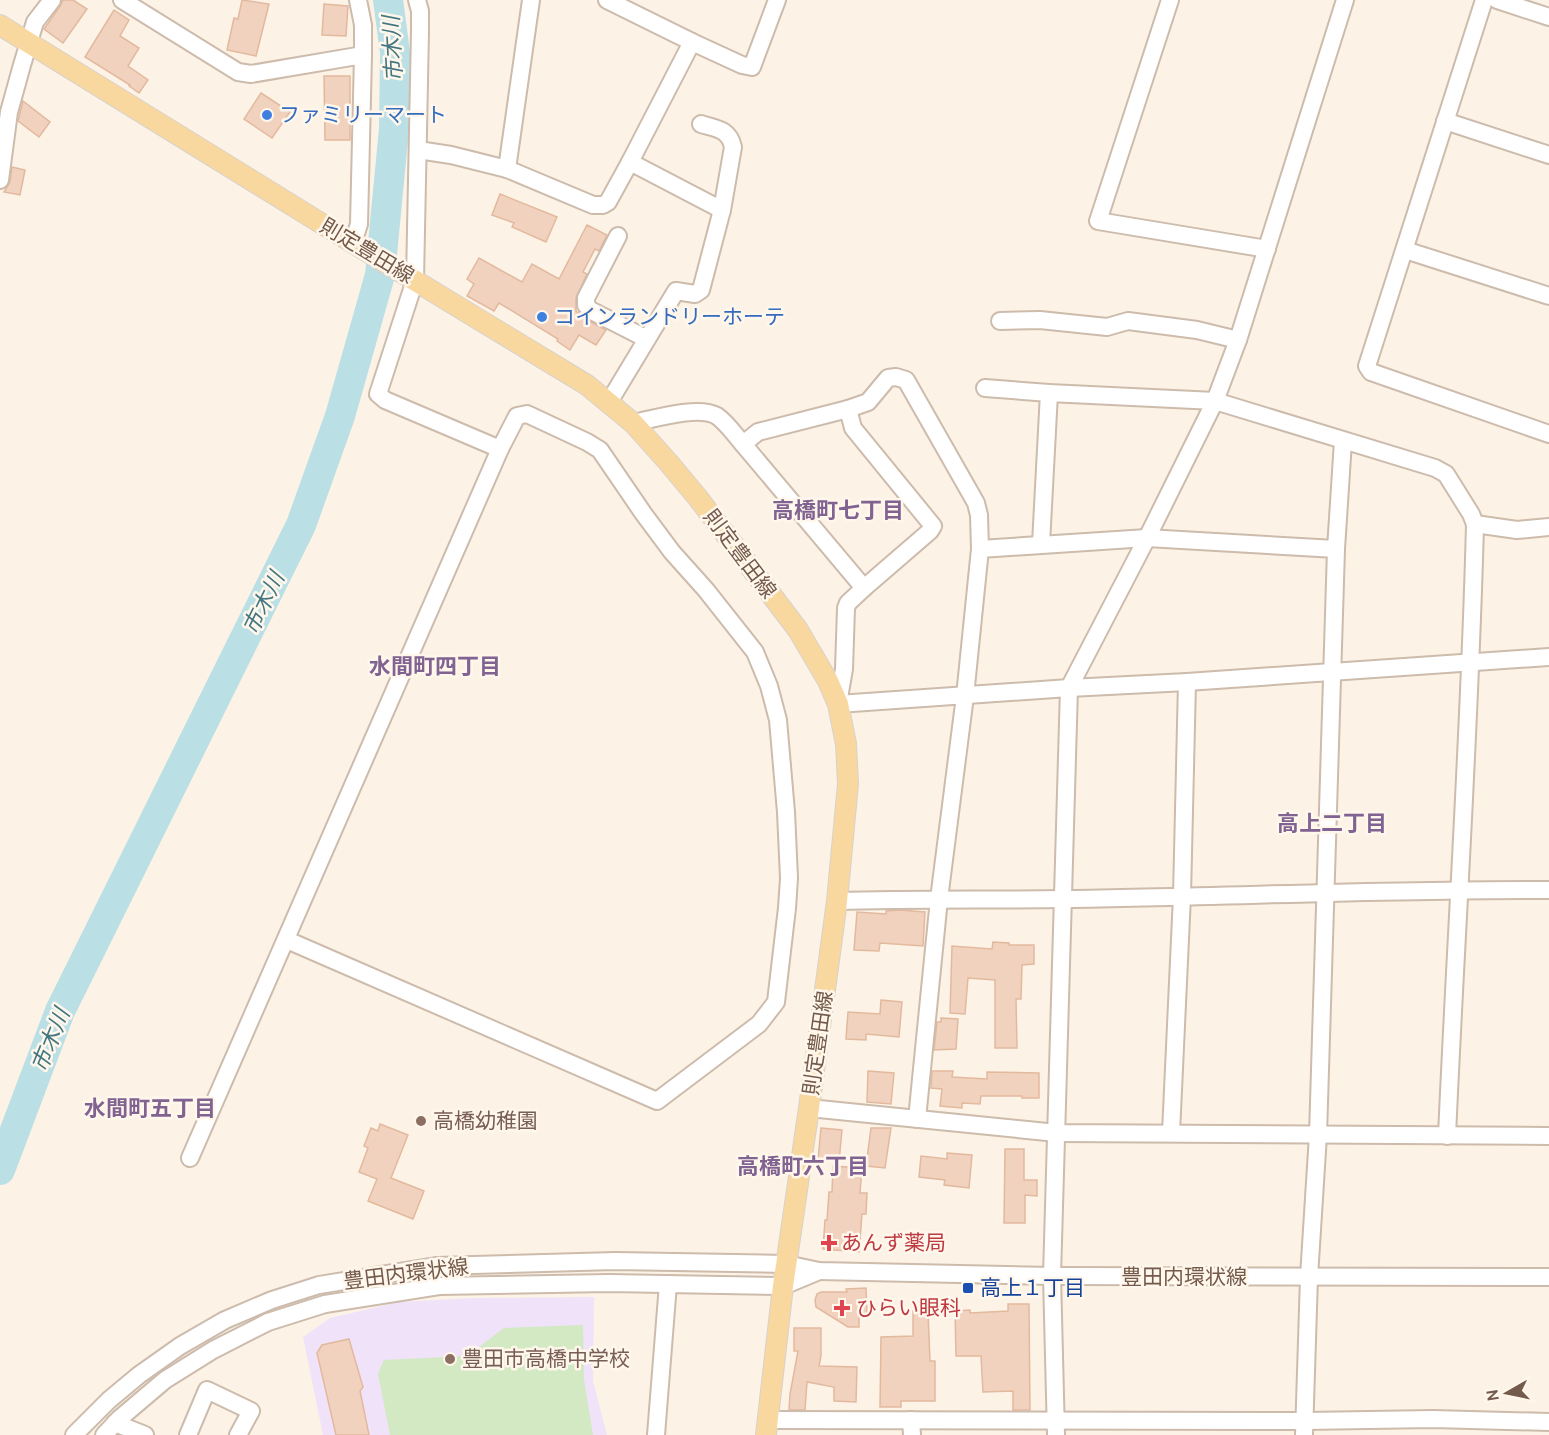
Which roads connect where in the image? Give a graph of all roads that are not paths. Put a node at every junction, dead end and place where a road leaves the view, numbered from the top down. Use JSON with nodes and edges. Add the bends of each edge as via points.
{"nodes":[{"id":1,"x":52,"y":0,"type":"edge"},
{"id":2,"x":122,"y":0,"type":"edge"},
{"id":3,"x":358,"y":0,"type":"edge"},
{"id":4,"x":417,"y":0,"type":"edge"},
{"id":5,"x":531,"y":0,"type":"edge"},
{"id":6,"x":607,"y":0,"type":"edge"},
{"id":7,"x":777,"y":0,"type":"edge"},
{"id":8,"x":1170,"y":0,"type":"edge"},
{"id":9,"x":1345,"y":0,"type":"edge"},
{"id":10,"x":1484,"y":0,"type":"edge"},
{"id":11,"x":1497,"y":0,"type":"edge"},
{"id":12,"x":1549,"y":17,"type":"edge"},
{"id":13,"x":0,"y":25,"type":"edge"},
{"id":14,"x":28,"y":42,"type":"junction"},
{"id":15,"x":692,"y":42,"type":"junction"},
{"id":16,"x":363,"y":55,"type":"junction"},
{"id":17,"x":1445,"y":121,"type":"junction"},
{"id":18,"x":701,"y":124,"type":"dead end"},
{"id":19,"x":418,"y":150,"type":"junction"},
{"id":20,"x":1549,"y":155,"type":"edge"},
{"id":21,"x":630,"y":162,"type":"junction"},
{"id":22,"x":507,"y":169,"type":"junction"},
{"id":23,"x":0,"y":180,"type":"edge"},
{"id":24,"x":722,"y":210,"type":"junction"},
{"id":25,"x":618,"y":236,"type":"dead end"},
{"id":26,"x":353,"y":243,"type":"junction"},
{"id":27,"x":1267,"y":249,"type":"junction"},
{"id":28,"x":1405,"y":250,"type":"junction"},
{"id":29,"x":415,"y":280,"type":"junction"},
{"id":30,"x":1549,"y":296,"type":"edge"},
{"id":31,"x":1000,"y":321,"type":"dead end"},
{"id":32,"x":647,"y":339,"type":"junction"},
{"id":33,"x":1238,"y":340,"type":"junction"},
{"id":34,"x":985,"y":388,"type":"dead end"},
{"id":35,"x":1049,"y":393,"type":"junction"},
{"id":36,"x":1215,"y":401,"type":"junction"},
{"id":37,"x":609,"y":402,"type":"junction"},
{"id":38,"x":848,"y":409,"type":"junction"},
{"id":39,"x":633,"y":423,"type":"junction"},
{"id":40,"x":1549,"y":434,"type":"edge"},
{"id":41,"x":1343,"y":441,"type":"junction"},
{"id":42,"x":743,"y":444,"type":"junction"},
{"id":43,"x":500,"y":449,"type":"junction"},
{"id":44,"x":1475,"y":524,"type":"junction"},
{"id":45,"x":1549,"y":527,"type":"edge"},
{"id":46,"x":1148,"y":538,"type":"junction"},
{"id":47,"x":1041,"y":544,"type":"junction"},
{"id":48,"x":980,"y":549,"type":"junction"},
{"id":49,"x":1336,"y":549,"type":"junction"},
{"id":50,"x":864,"y":588,"type":"junction"},
{"id":51,"x":1549,"y":657,"type":"edge"},
{"id":52,"x":1472,"y":662,"type":"junction"},
{"id":53,"x":1333,"y":672,"type":"junction"},
{"id":54,"x":1187,"y":682,"type":"junction"},
{"id":55,"x":1069,"y":688,"type":"junction"},
{"id":56,"x":965,"y":696,"type":"junction"},
{"id":57,"x":838,"y":704,"type":"junction"},
{"id":58,"x":1458,"y":890,"type":"junction"},
{"id":59,"x":1549,"y":890,"type":"edge"},
{"id":60,"x":1326,"y":893,"type":"junction"},
{"id":61,"x":1182,"y":896,"type":"junction"},
{"id":62,"x":939,"y":899,"type":"junction"},
{"id":63,"x":1063,"y":899,"type":"junction"},
{"id":64,"x":837,"y":901,"type":"junction"},
{"id":65,"x":287,"y":940,"type":"junction"},
{"id":66,"x":809,"y":1108,"type":"junction"},
{"id":67,"x":917,"y":1119,"type":"junction"},
{"id":68,"x":1057,"y":1133,"type":"junction"},
{"id":69,"x":1171,"y":1133,"type":"junction"},
{"id":70,"x":1318,"y":1135,"type":"junction"},
{"id":71,"x":1447,"y":1136,"type":"junction"},
{"id":72,"x":1549,"y":1136,"type":"edge"},
{"id":73,"x":190,"y":1158,"type":"dead end"},
{"id":74,"x":786,"y":1264,"type":"junction"},
{"id":75,"x":819,"y":1271,"type":"junction"},
{"id":76,"x":1052,"y":1276,"type":"junction"},
{"id":77,"x":1309,"y":1277,"type":"junction"},
{"id":78,"x":1549,"y":1277,"type":"edge"},
{"id":79,"x":668,"y":1284,"type":"junction"},
{"id":80,"x":783,"y":1286,"type":"junction"},
{"id":81,"x":1549,"y":1422,"type":"edge"},
{"id":82,"x":912,"y":1427,"type":"edge"},
{"id":83,"x":1056,"y":1427,"type":"edge"},
{"id":84,"x":1432,"y":1427,"type":"edge"},
{"id":85,"x":767,"y":1428,"type":"edge"},
{"id":86,"x":1182,"y":1428,"type":"edge"},
{"id":87,"x":1305,"y":1428,"type":"edge"},
{"id":88,"x":110,"y":1429,"type":"edge"},
{"id":89,"x":74,"y":1435,"type":"edge"},
{"id":90,"x":145,"y":1435,"type":"edge"},
{"id":91,"x":188,"y":1435,"type":"edge"},
{"id":92,"x":238,"y":1435,"type":"edge"},
{"id":93,"x":656,"y":1435,"type":"edge"}],
"edges":[{"from":1,"to":14,"type":"street","via":[[35,22]]},
{"from":2,"to":16,"type":"street","via":[[238,72],[250,74]]},
{"from":3,"to":16,"type":"street"},
{"from":4,"to":19,"type":"street"},
{"from":5,"to":22,"type":"street"},
{"from":6,"to":15,"type":"street"},
{"from":7,"to":15,"type":"street","via":[[752,67]]},
{"from":8,"to":27,"type":"street","via":[[1098,221]]},
{"from":9,"to":27,"type":"street"},
{"from":10,"to":17,"type":"street"},
{"from":11,"to":12,"type":"street"},
{"from":13,"to":14,"type":"main road","name":"則定豊田線"},
{"from":14,"to":23,"type":"street","via":[[9,112]]},
{"from":14,"to":26,"type":"main road","name":"則定豊田線"},
{"from":15,"to":21,"type":"street"},
{"from":16,"to":26,"type":"street","via":[[360,224]]},
{"from":17,"to":20,"type":"street"},
{"from":17,"to":28,"type":"street"},
{"from":18,"to":24,"type":"street","via":[[724,131],[731,138],[733,147]]},
{"from":19,"to":22,"type":"street"},
{"from":19,"to":29,"type":"street"},
{"from":21,"to":22,"type":"street","via":[[603,205],[593,205]]},
{"from":21,"to":24,"type":"street"},
{"from":24,"to":32,"type":"street","via":[[699,292],[676,291]]},
{"from":25,"to":32,"type":"street","via":[[586,305]]},
{"from":26,"to":29,"type":"main road","name":"則定豊田線"},
{"from":27,"to":33,"type":"street"},
{"from":28,"to":30,"type":"street"},
{"from":28,"to":40,"type":"street","via":[[1367,366],[1371,372]]},
{"from":29,"to":37,"type":"main road","name":"則定豊田線"},
{"from":29,"to":43,"type":"street","via":[[378,394]]},
{"from":31,"to":33,"type":"street","via":[[1040,320],[1107,327],[1128,321]]},
{"from":32,"to":37,"type":"street"},
{"from":33,"to":36,"type":"street"},
{"from":34,"to":35,"type":"street"},
{"from":35,"to":36,"type":"street"},
{"from":35,"to":47,"type":"street"},
{"from":36,"to":41,"type":"street"},
{"from":36,"to":46,"type":"street"},
{"from":37,"to":39,"type":"main road","name":"則定豊田線"},
{"from":38,"to":42,"type":"street","via":[[758,432]]},
{"from":38,"to":48,"type":"street","via":[[868,402],[888,378],[906,380],[976,503]]},
{"from":38,"to":50,"type":"street","via":[[854,428],[933,526]]},
{"from":39,"to":42,"type":"street","via":[[685,412],[707,413],[716,415]]},
{"from":39,"to":57,"type":"main road","name":"則定豊田線","via":[[698,498],[798,630]]},
{"from":41,"to":44,"type":"street","via":[[1446,474]]},
{"from":41,"to":49,"type":"street"},
{"from":42,"to":50,"type":"street"},
{"from":43,"to":65,"type":"street"},
{"from":43,"to":65,"type":"street","via":[[517,416],[527,414],[600,450],[672,552],[755,652],[777,720],[786,812],[789,878],[776,1002],[759,1024],[657,1101]]},
{"from":44,"to":45,"type":"street","via":[[1517,530]]},
{"from":44,"to":52,"type":"street"},
{"from":46,"to":47,"type":"street"},
{"from":46,"to":49,"type":"street"},
{"from":46,"to":55,"type":"street"},
{"from":47,"to":48,"type":"street"},
{"from":48,"to":56,"type":"street"},
{"from":49,"to":53,"type":"street"},
{"from":50,"to":57,"type":"street","via":[[846,608],[844,669]]},
{"from":51,"to":52,"type":"street"},
{"from":52,"to":53,"type":"street"},
{"from":52,"to":58,"type":"street"},
{"from":53,"to":54,"type":"street"},
{"from":53,"to":60,"type":"street"},
{"from":54,"to":55,"type":"street"},
{"from":54,"to":61,"type":"street"},
{"from":55,"to":56,"type":"street"},
{"from":55,"to":63,"type":"street"},
{"from":56,"to":57,"type":"street"},
{"from":56,"to":62,"type":"street"},
{"from":57,"to":64,"type":"main road","name":"則定豊田線","via":[[848,784]]},
{"from":58,"to":59,"type":"street"},
{"from":58,"to":60,"type":"street"},
{"from":58,"to":71,"type":"street"},
{"from":60,"to":61,"type":"street"},
{"from":60,"to":70,"type":"street"},
{"from":61,"to":63,"type":"street"},
{"from":61,"to":69,"type":"street"},
{"from":62,"to":63,"type":"street"},
{"from":62,"to":64,"type":"street"},
{"from":62,"to":67,"type":"street"},
{"from":63,"to":68,"type":"street"},
{"from":64,"to":66,"type":"main road","name":"則定豊田線"},
{"from":65,"to":73,"type":"street"},
{"from":66,"to":67,"type":"street"},
{"from":66,"to":74,"type":"main road","name":"則定豊田線"},
{"from":67,"to":68,"type":"street"},
{"from":68,"to":69,"type":"street"},
{"from":68,"to":76,"type":"street"},
{"from":69,"to":70,"type":"street"},
{"from":70,"to":71,"type":"street"},
{"from":70,"to":77,"type":"street"},
{"from":71,"to":72,"type":"street"},
{"from":74,"to":75,"type":"street","name":"豊田内環状線"},
{"from":74,"to":80,"type":"main road","name":"則定豊田線"},
{"from":74,"to":89,"type":"street","name":"豊田内環状線","via":[[615,1261],[436,1266],[319,1284],[225,1320],[180,1346],[108,1400]]},
{"from":75,"to":76,"type":"street","name":"豊田内環状線"},
{"from":75,"to":80,"type":"street","name":"豊田内環状線"},
{"from":76,"to":77,"type":"street","name":"豊田内環状線"},
{"from":76,"to":83,"type":"street"},
{"from":77,"to":78,"type":"street","name":"豊田内環状線"},
{"from":77,"to":87,"type":"street"},
{"from":79,"to":80,"type":"street","name":"豊田内環状線"},
{"from":79,"to":88,"type":"street","name":"豊田内環状線","via":[[439,1286],[325,1304],[268,1322],[213,1350],[165,1380]]},
{"from":79,"to":93,"type":"street"},
{"from":80,"to":85,"type":"main road","name":"則定豊田線"},
{"from":81,"to":84,"type":"street"},
{"from":82,"to":83,"type":"street"},
{"from":82,"to":85,"type":"street"},
{"from":83,"to":86,"type":"street"},
{"from":84,"to":87,"type":"street"},
{"from":86,"to":87,"type":"street"},
{"from":88,"to":90,"type":"street"},
{"from":91,"to":92,"type":"street","via":[[207,1390],[251,1411]]}]}
